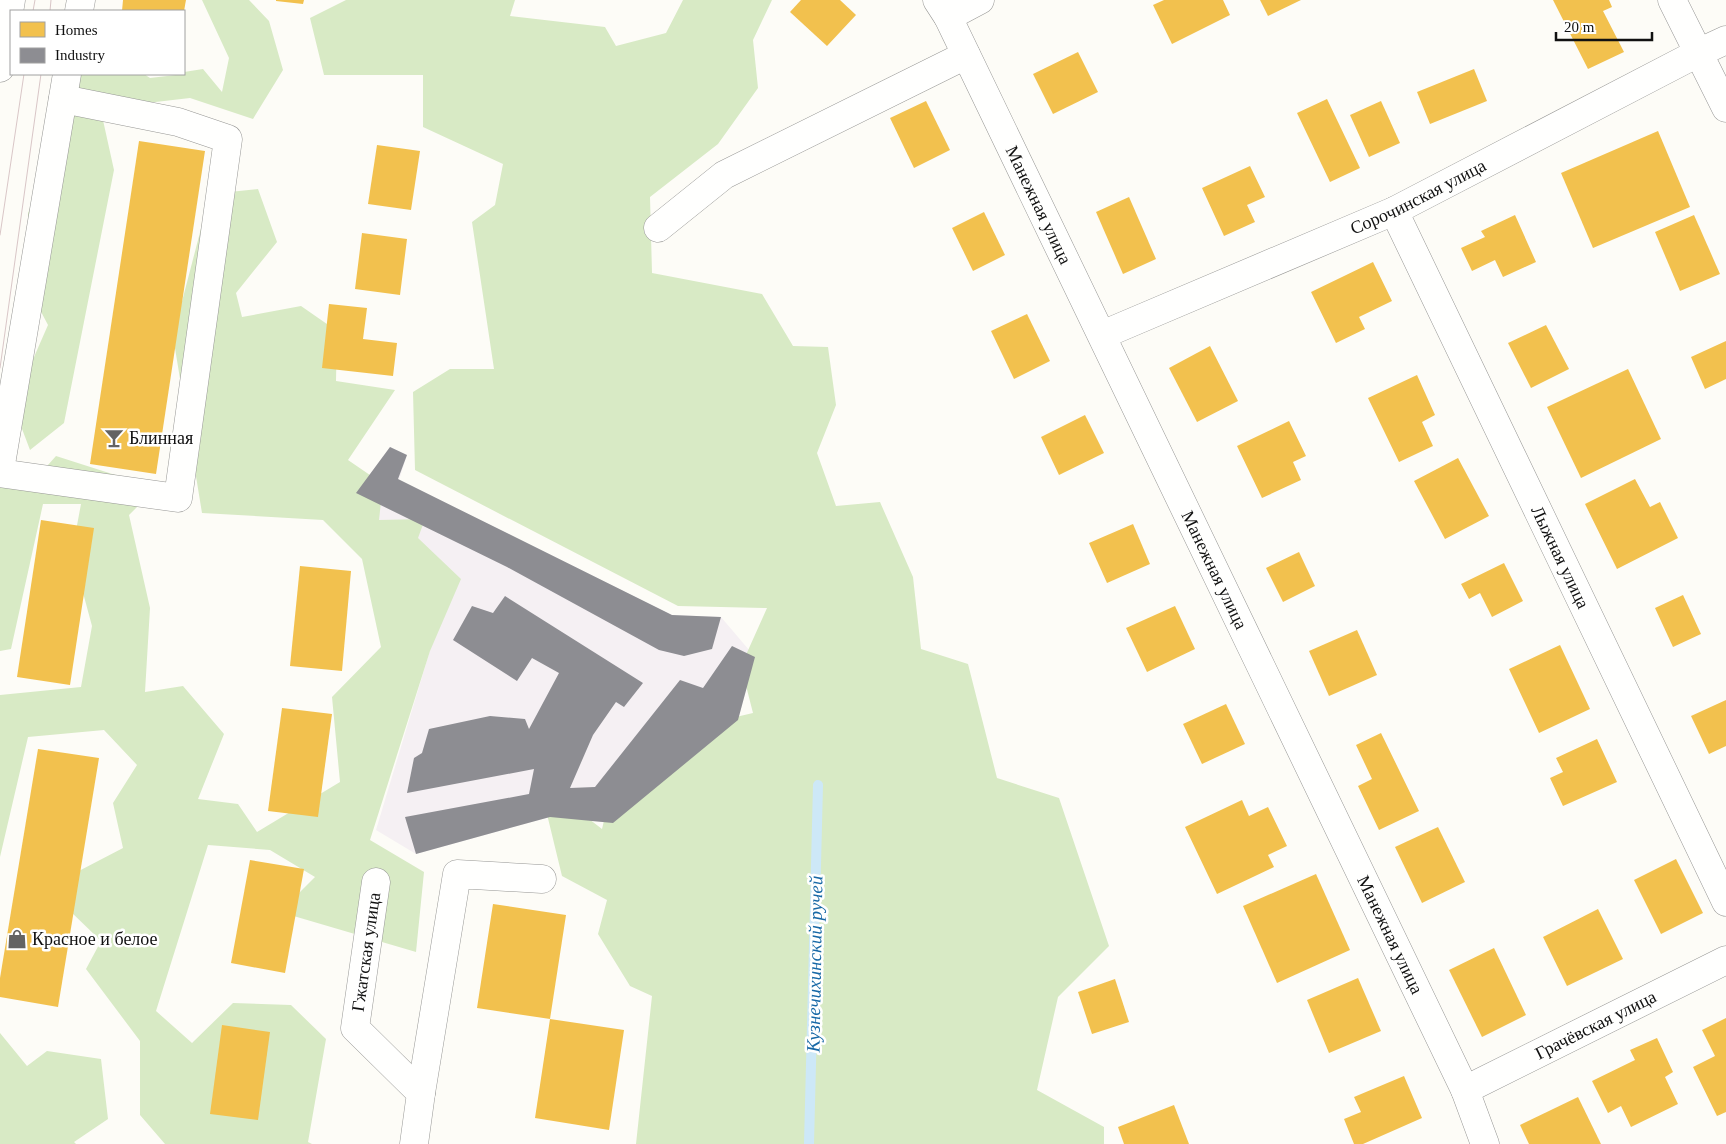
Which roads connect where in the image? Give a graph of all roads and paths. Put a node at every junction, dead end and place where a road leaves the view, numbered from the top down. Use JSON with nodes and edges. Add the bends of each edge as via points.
{"nodes":[{"id":1,"x":11,"y":0,"type":"edge"},
{"id":2,"x":980,"y":0,"type":"edge"},
{"id":3,"x":1672,"y":0,"type":"edge"},
{"id":4,"x":943,"y":8,"type":"edge"},
{"id":5,"x":1726,"y":40,"type":"edge"},
{"id":6,"x":1698,"y":53,"type":"junction"},
{"id":7,"x":966,"y":55,"type":"junction"},
{"id":8,"x":0,"y":68,"type":"edge"},
{"id":9,"x":65,"y":86,"type":"edge"},
{"id":10,"x":1726,"y":108,"type":"edge"},
{"id":11,"x":1394,"y":211,"type":"junction"},
{"id":12,"x":658,"y":228,"type":"dead end"},
{"id":13,"x":1102,"y":335,"type":"junction"},
{"id":14,"x":0,"y":471,"type":"edge"},
{"id":15,"x":542,"y":879,"type":"dead end"},
{"id":16,"x":376,"y":882,"type":"dead end"},
{"id":17,"x":1726,"y":902,"type":"edge"},
{"id":18,"x":1726,"y":960,"type":"edge"},
{"id":19,"x":1465,"y":1090,"type":"junction"},
{"id":20,"x":421,"y":1093,"type":"junction"},
{"id":21,"x":414,"y":1144,"type":"edge"},
{"id":22,"x":1485,"y":1144,"type":"edge"}],
"edges":[{"from":1,"to":8,"type":"street"},
{"from":2,"to":4,"type":"street"},
{"from":3,"to":6,"type":"street"},
{"from":4,"to":7,"type":"street","name":"Манежная улица"},
{"from":5,"to":6,"type":"street","name":"Сорочинская улица"},
{"from":6,"to":10,"type":"street"},
{"from":6,"to":11,"type":"street","name":"Сорочинская улица"},
{"from":7,"to":12,"type":"street","via":[[724,175]]},
{"from":7,"to":13,"type":"street","name":"Манежная улица"},
{"from":9,"to":14,"type":"street"},
{"from":9,"to":14,"type":"street","via":[[228,139],[178,498]]},
{"from":11,"to":13,"type":"street","name":"Сорочинская улица"},
{"from":11,"to":17,"type":"street","name":"Лыжная улица"},
{"from":13,"to":19,"type":"street","name":"Манежная улица"},
{"from":15,"to":20,"type":"street","via":[[457,874]]},
{"from":16,"to":20,"type":"street","name":"Гжатская улица","via":[[355,1028]]},
{"from":18,"to":19,"type":"street","name":"Грачёвская улица"},
{"from":19,"to":22,"type":"street","name":"Манежная улица"},
{"from":20,"to":21,"type":"street"}]}
